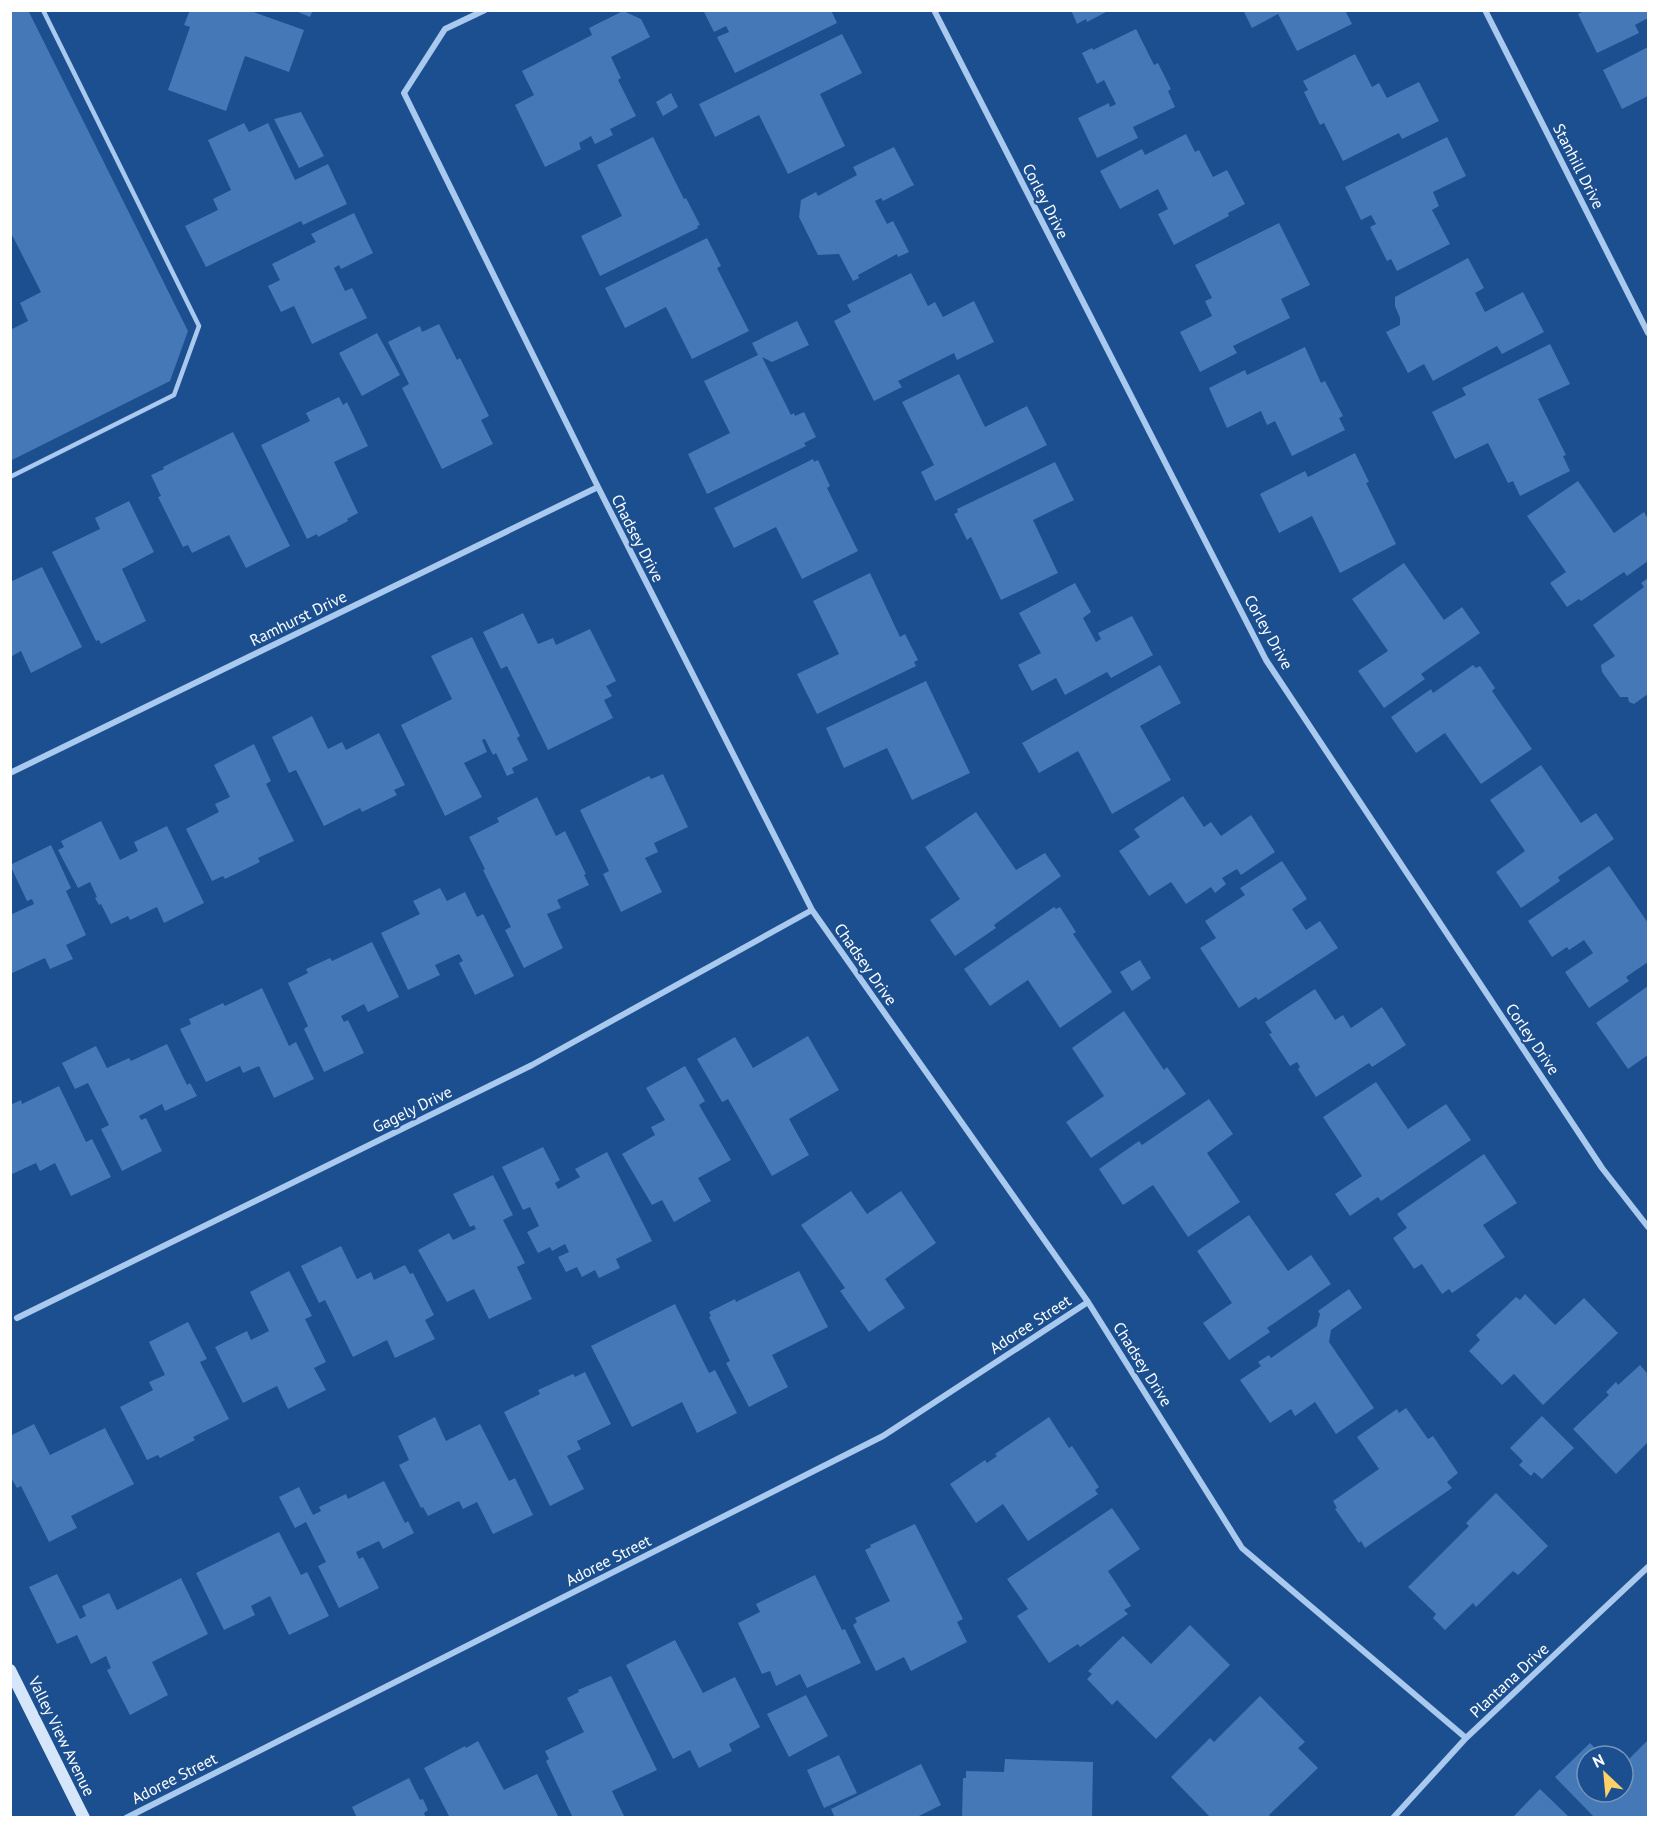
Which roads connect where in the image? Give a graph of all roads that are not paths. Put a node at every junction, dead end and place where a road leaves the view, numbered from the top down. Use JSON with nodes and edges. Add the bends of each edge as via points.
{"nodes":[{"id":1,"x":43,"y":10,"type":"edge"},
{"id":2,"x":484,"y":10,"type":"edge"},
{"id":3,"x":934,"y":10,"type":"edge"},
{"id":4,"x":1485,"y":10,"type":"edge"},
{"id":5,"x":1648,"y":333,"type":"edge"},
{"id":6,"x":10,"y":477,"type":"edge"},
{"id":7,"x":598,"y":487,"type":"junction"},
{"id":8,"x":10,"y":773,"type":"edge"},
{"id":9,"x":812,"y":910,"type":"junction"},
{"id":10,"x":1648,"y":1227,"type":"edge"},
{"id":11,"x":1088,"y":1302,"type":"junction"},
{"id":12,"x":17,"y":1318,"type":"dead end"},
{"id":13,"x":1648,"y":1567,"type":"edge"},
{"id":14,"x":10,"y":1670,"type":"edge"},
{"id":15,"x":1466,"y":1738,"type":"junction"},
{"id":16,"x":84,"y":1818,"type":"edge"},
{"id":17,"x":126,"y":1818,"type":"edge"},
{"id":18,"x":1393,"y":1818,"type":"edge"}],
"edges":[{"from":1,"to":6,"type":"lane","via":[[199,326],[174,395]]},
{"from":2,"to":7,"type":"street","name":"Chadsey Drive","via":[[445,29],[404,93]]},
{"from":3,"to":10,"type":"street","name":"Corley Drive","via":[[1266,660],[1602,1168]]},
{"from":4,"to":5,"type":"street","name":"Stanhill Drive"},
{"from":7,"to":8,"type":"street","name":"Ramhurst Drive"},
{"from":7,"to":9,"type":"street","name":"Chadsey Drive"},
{"from":9,"to":11,"type":"street","name":"Chadsey Drive"},
{"from":9,"to":12,"type":"street","name":"Gagely Drive","via":[[532,1065]]},
{"from":11,"to":15,"type":"street","name":"Chadsey Drive","via":[[1242,1548]]},
{"from":11,"to":17,"type":"street","name":"Adoree Street","via":[[883,1436]]},
{"from":13,"to":15,"type":"street","name":"Plantana Drive"},
{"from":14,"to":16,"type":"main road","name":"Valley View Avenue"},
{"from":15,"to":18,"type":"street","name":"Plantana Drive"}]}
